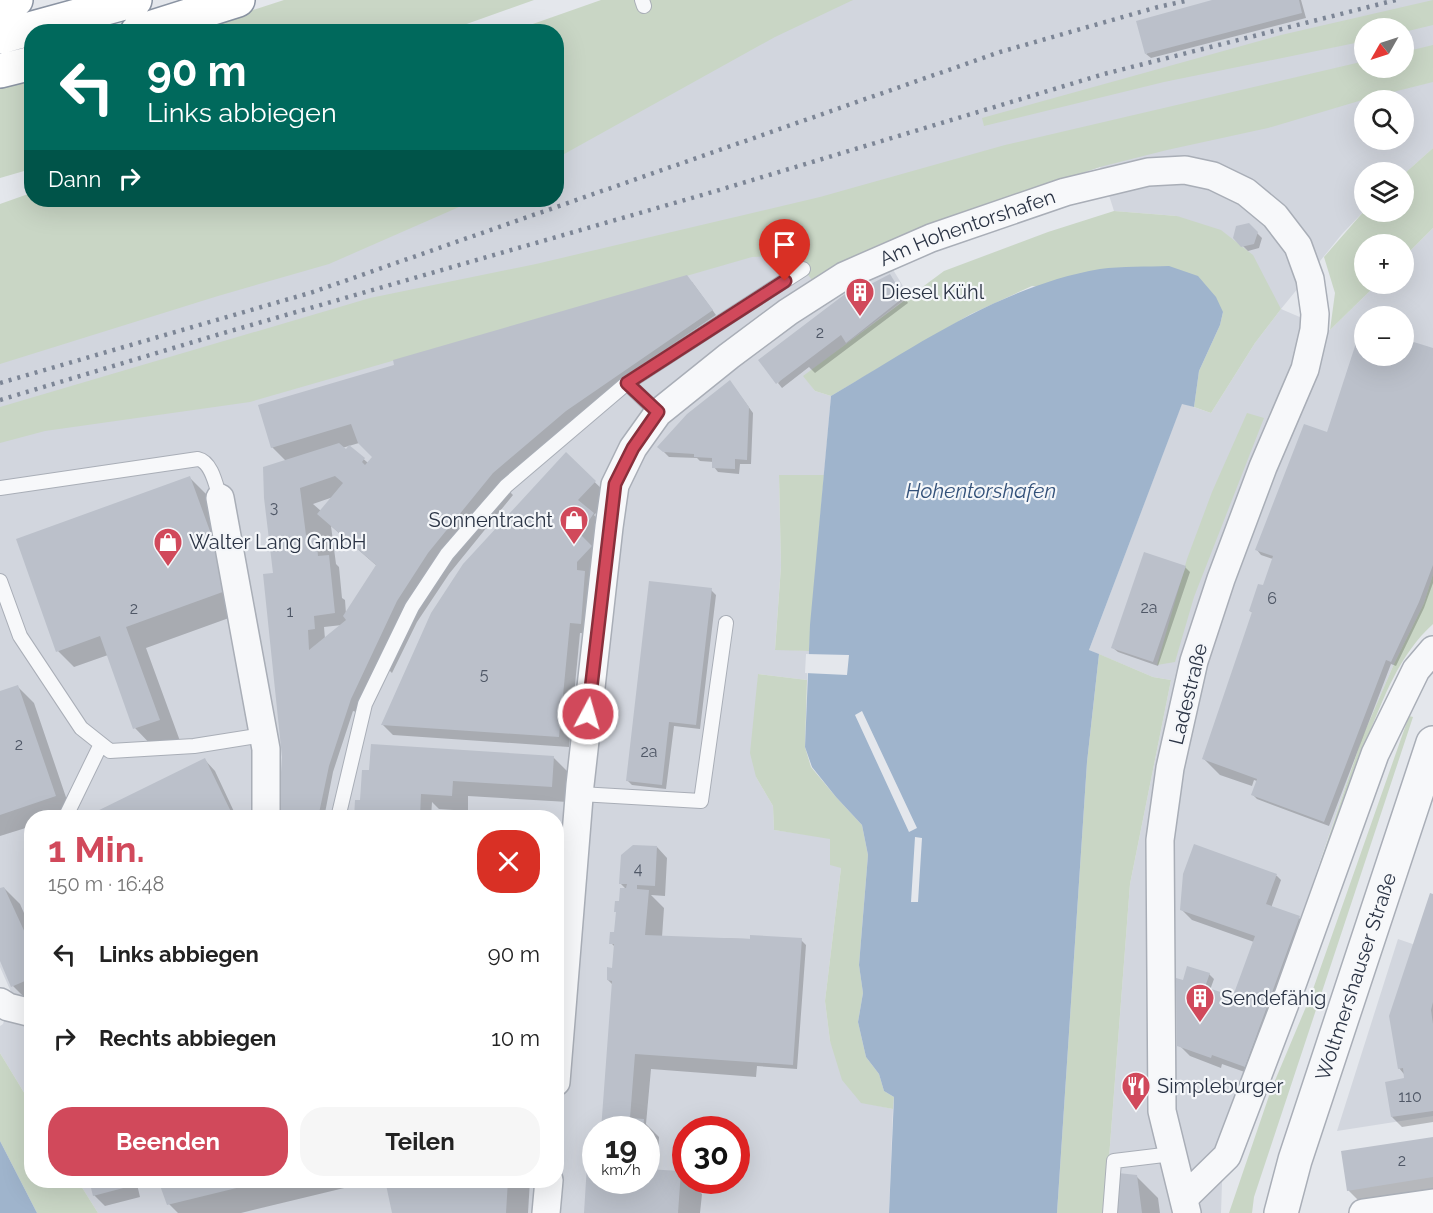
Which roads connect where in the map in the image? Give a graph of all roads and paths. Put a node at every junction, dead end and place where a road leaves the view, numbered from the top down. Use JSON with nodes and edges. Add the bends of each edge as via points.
{"nodes":[{"id":1,"x":16,"y":0,"type":"edge"},
{"id":2,"x":135,"y":0,"type":"edge"},
{"id":3,"x":238,"y":0,"type":"edge"},
{"id":4,"x":0,"y":4,"type":"edge"},
{"id":5,"x":50,"y":24,"type":"edge"},
{"id":6,"x":162,"y":24,"type":"edge"},
{"id":7,"x":24,"y":31,"type":"edge"},
{"id":8,"x":0,"y":38,"type":"edge"},
{"id":9,"x":24,"y":65,"type":"edge"},
{"id":10,"x":0,"y":71,"type":"edge"},
{"id":11,"x":1275,"y":216,"type":"joint"},
{"id":12,"x":803,"y":269,"type":"dead end"},
{"id":13,"x":627,"y":383,"type":"junction"},
{"id":14,"x":658,"y":412,"type":"junction"},
{"id":15,"x":0,"y":488,"type":"edge"},
{"id":16,"x":220,"y":498,"type":"joint"},
{"id":17,"x":0,"y":581,"type":"edge"},
{"id":18,"x":726,"y":623,"type":"dead end"},
{"id":19,"x":1433,"y":650,"type":"edge"},
{"id":20,"x":263,"y":735,"type":"junction"},
{"id":21,"x":1433,"y":743,"type":"edge"},
{"id":22,"x":101,"y":744,"type":"junction"},
{"id":23,"x":580,"y":794,"type":"junction"},
{"id":24,"x":69,"y":810,"type":"edge"},
{"id":25,"x":266,"y":810,"type":"edge"},
{"id":26,"x":340,"y":810,"type":"edge"},
{"id":27,"x":564,"y":932,"type":"edge"},
{"id":28,"x":0,"y":1002,"type":"edge"},
{"id":29,"x":24,"y":1011,"type":"edge"},
{"id":30,"x":1172,"y":1154,"type":"junction"},
{"id":31,"x":548,"y":1188,"type":"edge"},
{"id":32,"x":1433,"y":1203,"type":"edge"},
{"id":33,"x":1186,"y":1206,"type":"edge"},
{"id":34,"x":546,"y":1213,"type":"edge"},
{"id":35,"x":1110,"y":1213,"type":"edge"},
{"id":36,"x":1281,"y":1213,"type":"edge"},
{"id":37,"x":1363,"y":1213,"type":"edge"}],
"edges":[{"from":1,"to":4,"type":"highway"},
{"from":2,"to":5,"type":"highway"},
{"from":3,"to":6,"type":"highway"},
{"from":7,"to":8,"type":"highway"},
{"from":9,"to":10,"type":"highway"},
{"from":11,"to":14,"type":"street","name":"Am Hohentorshafen","via":[[1246,192],[1185,170],[1148,172],[1065,192],[931,238],[844,276],[780,318]]},
{"from":11,"to":30,"type":"street","name":"Ladestraße","via":[[1298,246],[1310,279],[1316,314],[1305,369],[1263,466],[1194,661],[1170,768],[1160,840],[1160,916],[1162,1111]]},
{"from":12,"to":13,"type":"lane"},
{"from":13,"to":14,"type":"lane"},
{"from":13,"to":26,"type":"lane","via":[[506,486],[447,554],[418,598],[365,704]]},
{"from":14,"to":23,"type":"street","name":"Am Hohentorshafen","via":[[633,448],[615,484]]},
{"from":15,"to":16,"type":"lane","via":[[198,459],[208,465]]},
{"from":16,"to":20,"type":"street"},
{"from":17,"to":22,"type":"lane","via":[[20,636],[81,728]]},
{"from":18,"to":23,"type":"lane","via":[[701,801]]},
{"from":19,"to":33,"type":"street","name":"Ladestraße","via":[[1416,670],[1375,754],[1227,1156]]},
{"from":20,"to":22,"type":"lane","via":[[194,746],[110,751]]},
{"from":20,"to":25,"type":"street"},
{"from":21,"to":36,"type":"street","name":"Woltmershauser Straße"},
{"from":22,"to":24,"type":"lane"},
{"from":23,"to":27,"type":"street","name":"Am Hohentorshafen"},
{"from":28,"to":29,"type":"street"},
{"from":30,"to":33,"type":"street","name":"Ladestraße"},
{"from":30,"to":35,"type":"lane","via":[[1114,1161]]},
{"from":31,"to":34,"type":"street"},
{"from":32,"to":37,"type":"street"}]}
